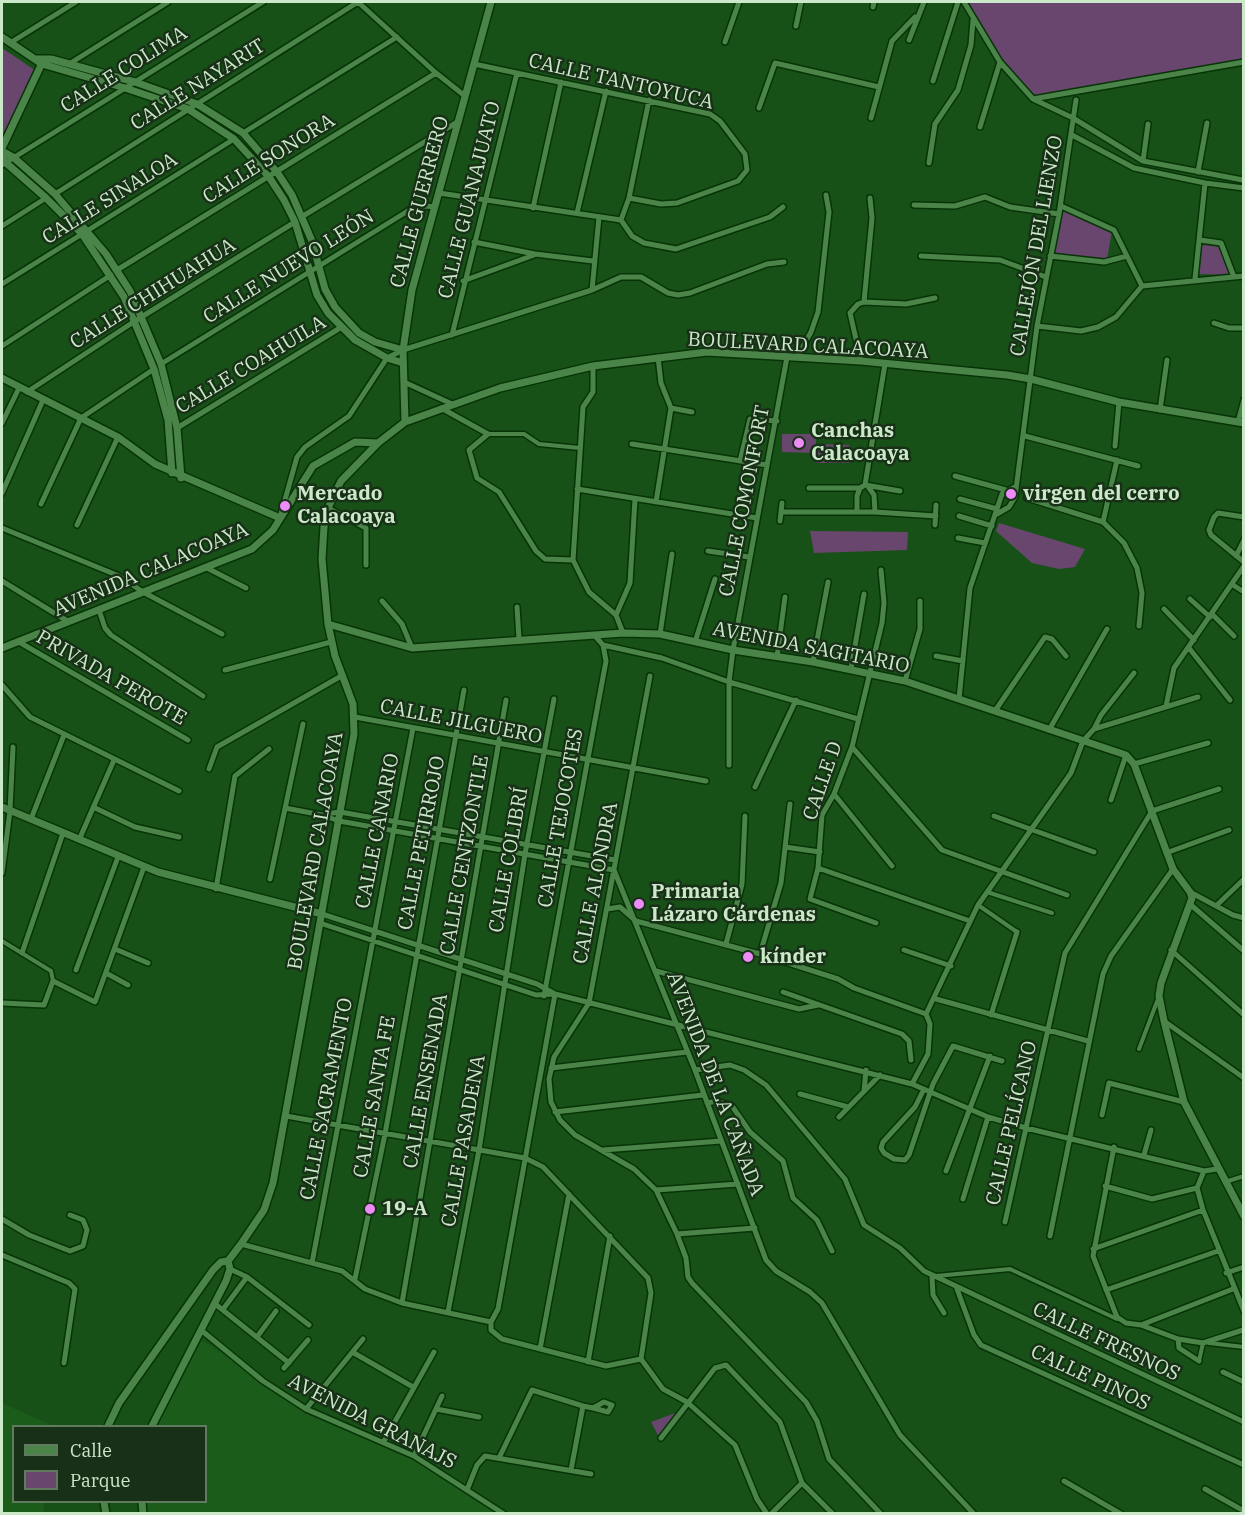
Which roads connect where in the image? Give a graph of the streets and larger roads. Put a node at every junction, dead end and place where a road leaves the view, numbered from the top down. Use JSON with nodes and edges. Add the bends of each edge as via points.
{"nodes":[{"id":1,"x":76,"y":2,"type":"edge"},
{"id":2,"x":168,"y":2,"type":"edge"},
{"id":3,"x":263,"y":2,"type":"edge"},
{"id":4,"x":358,"y":2,"type":"edge"},
{"id":5,"x":491,"y":2,"type":"edge"},
{"id":6,"x":739,"y":2,"type":"edge"},
{"id":7,"x":801,"y":2,"type":"edge"},
{"id":8,"x":924,"y":2,"type":"edge"},
{"id":9,"x":958,"y":2,"type":"edge"},
{"id":10,"x":964,"y":2,"type":"edge"},
{"id":11,"x":915,"y":17,"type":"junction"},
{"id":12,"x":974,"y":20,"type":"junction"},
{"id":13,"x":796,"y":26,"type":"dead end"},
{"id":14,"x":2,"y":37,"type":"edge"},
{"id":15,"x":396,"y":37,"type":"junction"},
{"id":16,"x":909,"y":40,"type":"dead end"},
{"id":17,"x":725,"y":42,"type":"dead end"},
{"id":18,"x":10,"y":43,"type":"junction"},
{"id":19,"x":43,"y":61,"type":"junction"},
{"id":20,"x":1000,"y":62,"type":"junction"},
{"id":21,"x":1244,"y":62,"type":"edge"},
{"id":22,"x":69,"y":64,"type":"junction"},
{"id":23,"x":474,"y":64,"type":"junction"},
{"id":24,"x":436,"y":73,"type":"junction"},
{"id":25,"x":517,"y":73,"type":"junction"},
{"id":26,"x":933,"y":81,"type":"dead end"},
{"id":27,"x":135,"y":82,"type":"junction"},
{"id":28,"x":561,"y":82,"type":"junction"},
{"id":29,"x":125,"y":87,"type":"junction"},
{"id":30,"x":879,"y":87,"type":"junction"},
{"id":31,"x":606,"y":91,"type":"junction"},
{"id":32,"x":465,"y":96,"type":"junction"},
{"id":33,"x":1033,"y":99,"type":"junction"},
{"id":34,"x":649,"y":100,"type":"junction"},
{"id":35,"x":1076,"y":100,"type":"dead end"},
{"id":36,"x":197,"y":104,"type":"junction"},
{"id":37,"x":759,"y":108,"type":"dead end"},
{"id":38,"x":188,"y":109,"type":"junction"},
{"id":39,"x":871,"y":118,"type":"dead end"},
{"id":40,"x":1073,"y":118,"type":"junction"},
{"id":41,"x":459,"y":121,"type":"junction"},
{"id":42,"x":1208,"y":123,"type":"dead end"},
{"id":43,"x":1148,"y":124,"type":"dead end"},
{"id":44,"x":980,"y":127,"type":"dead end"},
{"id":45,"x":243,"y":133,"type":"junction"},
{"id":46,"x":1072,"y":135,"type":"junction"},
{"id":47,"x":234,"y":139,"type":"junction"},
{"id":48,"x":2,"y":151,"type":"edge"},
{"id":49,"x":13,"y":157,"type":"junction"},
{"id":50,"x":1143,"y":160,"type":"junction"},
{"id":51,"x":929,"y":163,"type":"dead end"},
{"id":52,"x":3,"y":164,"type":"edge"},
{"id":53,"x":277,"y":172,"type":"junction"},
{"id":54,"x":1198,"y":172,"type":"junction"},
{"id":55,"x":269,"y":177,"type":"junction"},
{"id":56,"x":1243,"y":180,"type":"edge"},
{"id":57,"x":1205,"y":183,"type":"junction"},
{"id":58,"x":1244,"y":188,"type":"edge"},
{"id":59,"x":439,"y":193,"type":"junction"},
{"id":60,"x":55,"y":194,"type":"junction"},
{"id":61,"x":826,"y":195,"type":"dead end"},
{"id":62,"x":46,"y":198,"type":"junction"},
{"id":63,"x":629,"y":198,"type":"junction"},
{"id":64,"x":870,"y":198,"type":"dead end"},
{"id":65,"x":487,"y":202,"type":"junction"},
{"id":66,"x":914,"y":205,"type":"dead end"},
{"id":67,"x":1060,"y":206,"type":"junction"},
{"id":68,"x":435,"y":207,"type":"junction"},
{"id":69,"x":533,"y":207,"type":"junction"},
{"id":70,"x":783,"y":207,"type":"dead end"},
{"id":71,"x":577,"y":213,"type":"junction"},
{"id":72,"x":1059,"y":214,"type":"junction"},
{"id":73,"x":303,"y":216,"type":"junction"},
{"id":74,"x":599,"y":217,"type":"junction"},
{"id":75,"x":621,"y":220,"type":"junction"},
{"id":76,"x":295,"y":222,"type":"junction"},
{"id":77,"x":2,"y":226,"type":"edge"},
{"id":78,"x":85,"y":232,"type":"junction"},
{"id":79,"x":1200,"y":240,"type":"junction"},
{"id":80,"x":474,"y":242,"type":"junction"},
{"id":81,"x":535,"y":254,"type":"junction"},
{"id":82,"x":921,"y":256,"type":"dead end"},
{"id":83,"x":1050,"y":256,"type":"junction"},
{"id":84,"x":1127,"y":256,"type":"junction"},
{"id":85,"x":593,"y":261,"type":"junction"},
{"id":86,"x":784,"y":262,"type":"dead end"},
{"id":87,"x":317,"y":266,"type":"junction"},
{"id":88,"x":309,"y":270,"type":"junction"},
{"id":89,"x":114,"y":273,"type":"junction"},
{"id":90,"x":1244,"y":276,"type":"edge"},
{"id":91,"x":1046,"y":277,"type":"junction"},
{"id":92,"x":1234,"y":277,"type":"junction"},
{"id":93,"x":1195,"y":279,"type":"junction"},
{"id":94,"x":464,"y":281,"type":"junction"},
{"id":95,"x":2,"y":284,"type":"edge"},
{"id":96,"x":1142,"y":286,"type":"junction"},
{"id":97,"x":592,"y":290,"type":"junction"},
{"id":98,"x":935,"y":298,"type":"dead end"},
{"id":99,"x":864,"y":302,"type":"junction"},
{"id":100,"x":139,"y":319,"type":"junction"},
{"id":101,"x":1214,"y":323,"type":"dead end"},
{"id":102,"x":1037,"y":326,"type":"junction"},
{"id":103,"x":340,"y":328,"type":"junction"},
{"id":104,"x":1244,"y":328,"type":"edge"},
{"id":105,"x":452,"y":334,"type":"junction"},
{"id":106,"x":2,"y":346,"type":"edge"},
{"id":107,"x":403,"y":350,"type":"junction"},
{"id":108,"x":658,"y":357,"type":"junction"},
{"id":109,"x":787,"y":357,"type":"junction"},
{"id":110,"x":797,"y":357,"type":"junction"},
{"id":111,"x":387,"y":358,"type":"junction"},
{"id":112,"x":1167,"y":360,"type":"dead end"},
{"id":113,"x":861,"y":361,"type":"junction"},
{"id":114,"x":403,"y":363,"type":"junction"},
{"id":115,"x":161,"y":364,"type":"junction"},
{"id":116,"x":885,"y":364,"type":"junction"},
{"id":117,"x":593,"y":366,"type":"junction"},
{"id":118,"x":154,"y":369,"type":"junction"},
{"id":119,"x":2,"y":379,"type":"edge"},
{"id":120,"x":1030,"y":379,"type":"junction"},
{"id":121,"x":404,"y":382,"type":"junction"},
{"id":122,"x":19,"y":388,"type":"junction"},
{"id":123,"x":27,"y":392,"type":"junction"},
{"id":124,"x":1244,"y":399,"type":"edge"},
{"id":125,"x":43,"y":400,"type":"junction"},
{"id":126,"x":1119,"y":402,"type":"junction"},
{"id":127,"x":452,"y":404,"type":"junction"},
{"id":128,"x":441,"y":408,"type":"junction"},
{"id":129,"x":671,"y":408,"type":"junction"},
{"id":130,"x":1160,"y":410,"type":"junction"},
{"id":131,"x":692,"y":412,"type":"dead end"},
{"id":132,"x":81,"y":418,"type":"junction"},
{"id":133,"x":777,"y":421,"type":"junction"},
{"id":134,"x":405,"y":422,"type":"junction"},
{"id":135,"x":2,"y":423,"type":"edge"},
{"id":136,"x":1241,"y":423,"type":"edge"},
{"id":137,"x":177,"y":428,"type":"junction"},
{"id":138,"x":488,"y":434,"type":"junction"},
{"id":139,"x":1025,"y":436,"type":"junction"},
{"id":140,"x":117,"y":437,"type":"junction"},
{"id":141,"x":378,"y":442,"type":"junction"},
{"id":142,"x":632,"y":444,"type":"dead end"},
{"id":143,"x":1115,"y":447,"type":"dead end"},
{"id":144,"x":581,"y":448,"type":"junction"},
{"id":145,"x":663,"y":448,"type":"junction"},
{"id":146,"x":1117,"y":460,"type":"junction"},
{"id":147,"x":740,"y":461,"type":"junction"},
{"id":148,"x":767,"y":465,"type":"junction"},
{"id":149,"x":1138,"y":466,"type":"dead end"},
{"id":150,"x":172,"y":473,"type":"junction"},
{"id":151,"x":955,"y":476,"type":"dead end"},
{"id":152,"x":181,"y":478,"type":"junction"},
{"id":153,"x":865,"y":487,"type":"junction"},
{"id":154,"x":1015,"y":487,"type":"junction"},
{"id":155,"x":809,"y":488,"type":"dead end"},
{"id":156,"x":577,"y":489,"type":"junction"},
{"id":157,"x":1006,"y":490,"type":"junction"},
{"id":158,"x":900,"y":491,"type":"dead end"},
{"id":159,"x":2,"y":493,"type":"edge"},
{"id":160,"x":1027,"y":498,"type":"dead end"},
{"id":161,"x":634,"y":499,"type":"junction"},
{"id":162,"x":960,"y":499,"type":"dead end"},
{"id":163,"x":656,"y":502,"type":"junction"},
{"id":164,"x":782,"y":503,"type":"dead end"},
{"id":165,"x":41,"y":504,"type":"dead end"},
{"id":166,"x":936,"y":506,"type":"dead end"},
{"id":167,"x":328,"y":508,"type":"junction"},
{"id":168,"x":997,"y":511,"type":"junction"},
{"id":169,"x":782,"y":512,"type":"junction"},
{"id":170,"x":857,"y":512,"type":"junction"},
{"id":171,"x":875,"y":512,"type":"junction"},
{"id":172,"x":936,"y":516,"type":"junction"},
{"id":173,"x":959,"y":516,"type":"dead end"},
{"id":174,"x":1244,"y":517,"type":"edge"},
{"id":175,"x":280,"y":518,"type":"junction"},
{"id":176,"x":757,"y":518,"type":"junction"},
{"id":177,"x":780,"y":521,"type":"dead end"},
{"id":178,"x":1103,"y":522,"type":"junction"},
{"id":179,"x":77,"y":525,"type":"dead end"},
{"id":180,"x":935,"y":525,"type":"dead end"},
{"id":181,"x":992,"y":525,"type":"junction"},
{"id":182,"x":2,"y":528,"type":"edge"},
{"id":183,"x":957,"y":538,"type":"dead end"},
{"id":184,"x":1244,"y":540,"type":"edge"},
{"id":185,"x":985,"y":543,"type":"junction"},
{"id":186,"x":708,"y":551,"type":"dead end"},
{"id":187,"x":672,"y":554,"type":"dead end"},
{"id":188,"x":1236,"y":556,"type":"junction"},
{"id":189,"x":749,"y":557,"type":"junction"},
{"id":190,"x":573,"y":560,"type":"junction"},
{"id":191,"x":1244,"y":564,"type":"edge"},
{"id":192,"x":366,"y":565,"type":"dead end"},
{"id":193,"x":207,"y":568,"type":"junction"},
{"id":194,"x":881,"y":570,"type":"dead end"},
{"id":195,"x":715,"y":579,"type":"dead end"},
{"id":196,"x":2,"y":581,"type":"edge"},
{"id":197,"x":828,"y":582,"type":"dead end"},
{"id":198,"x":1233,"y":585,"type":"junction"},
{"id":199,"x":246,"y":588,"type":"dead end"},
{"id":200,"x":143,"y":592,"type":"junction"},
{"id":201,"x":1244,"y":592,"type":"edge"},
{"id":202,"x":864,"y":594,"type":"dead end"},
{"id":203,"x":785,"y":597,"type":"dead end"},
{"id":204,"x":1190,"y":599,"type":"dead end"},
{"id":205,"x":382,"y":601,"type":"dead end"},
{"id":206,"x":920,"y":602,"type":"dead end"},
{"id":207,"x":517,"y":607,"type":"dead end"},
{"id":208,"x":1164,"y":609,"type":"dead end"},
{"id":209,"x":99,"y":610,"type":"junction"},
{"id":210,"x":616,"y":615,"type":"junction"},
{"id":211,"x":1211,"y":616,"type":"junction"},
{"id":212,"x":69,"y":622,"type":"junction"},
{"id":213,"x":328,"y":624,"type":"junction"},
{"id":214,"x":1138,"y":626,"type":"dead end"},
{"id":215,"x":1107,"y":629,"type":"dead end"},
{"id":216,"x":623,"y":633,"type":"junction"},
{"id":217,"x":222,"y":634,"type":"dead end"},
{"id":218,"x":660,"y":634,"type":"junction"},
{"id":219,"x":595,"y":636,"type":"junction"},
{"id":220,"x":1234,"y":636,"type":"dead end"},
{"id":221,"x":519,"y":639,"type":"junction"},
{"id":222,"x":1194,"y":640,"type":"junction"},
{"id":223,"x":19,"y":642,"type":"junction"},
{"id":224,"x":331,"y":642,"type":"junction"},
{"id":225,"x":695,"y":642,"type":"junction"},
{"id":226,"x":603,"y":645,"type":"junction"},
{"id":227,"x":2,"y":648,"type":"edge"},
{"id":228,"x":412,"y":648,"type":"junction"},
{"id":229,"x":1189,"y":648,"type":"junction"},
{"id":230,"x":733,"y":650,"type":"junction"},
{"id":231,"x":936,"y":656,"type":"dead end"},
{"id":232,"x":1066,"y":656,"type":"dead end"},
{"id":233,"x":777,"y":657,"type":"junction"},
{"id":234,"x":963,"y":661,"type":"junction"},
{"id":235,"x":813,"y":662,"type":"junction"},
{"id":236,"x":851,"y":669,"type":"junction"},
{"id":237,"x":225,"y":670,"type":"dead end"},
{"id":238,"x":870,"y":673,"type":"junction"},
{"id":239,"x":1134,"y":673,"type":"dead end"},
{"id":240,"x":343,"y":675,"type":"junction"},
{"id":241,"x":650,"y":676,"type":"dead end"},
{"id":242,"x":905,"y":681,"type":"junction"},
{"id":243,"x":729,"y":682,"type":"junction"},
{"id":244,"x":2,"y":685,"type":"edge"},
{"id":245,"x":464,"y":690,"type":"dead end"},
{"id":246,"x":203,"y":696,"type":"dead end"},
{"id":247,"x":1198,"y":697,"type":"dead end"},
{"id":248,"x":554,"y":699,"type":"dead end"},
{"id":249,"x":959,"y":699,"type":"junction"},
{"id":250,"x":506,"y":700,"type":"dead end"},
{"id":251,"x":796,"y":700,"type":"junction"},
{"id":252,"x":1230,"y":700,"type":"dead end"},
{"id":253,"x":1166,"y":706,"type":"junction"},
{"id":254,"x":995,"y":711,"type":"junction"},
{"id":255,"x":355,"y":717,"type":"junction"},
{"id":256,"x":858,"y":719,"type":"junction"},
{"id":257,"x":303,"y":724,"type":"dead end"},
{"id":258,"x":413,"y":728,"type":"junction"},
{"id":259,"x":1094,"y":729,"type":"junction"},
{"id":260,"x":1049,"y":730,"type":"junction"},
{"id":261,"x":64,"y":735,"type":"junction"},
{"id":262,"x":457,"y":736,"type":"junction"},
{"id":263,"x":188,"y":740,"type":"dead end"},
{"id":264,"x":1083,"y":741,"type":"junction"},
{"id":265,"x":1208,"y":743,"type":"dead end"},
{"id":266,"x":500,"y":744,"type":"junction"},
{"id":267,"x":13,"y":747,"type":"dead end"},
{"id":268,"x":852,"y":747,"type":"junction"},
{"id":269,"x":269,"y":748,"type":"dead end"},
{"id":270,"x":544,"y":752,"type":"junction"},
{"id":271,"x":1126,"y":755,"type":"junction"},
{"id":272,"x":114,"y":760,"type":"junction"},
{"id":273,"x":587,"y":760,"type":"junction"},
{"id":274,"x":1134,"y":764,"type":"junction"},
{"id":275,"x":729,"y":765,"type":"dead end"},
{"id":276,"x":209,"y":769,"type":"dead end"},
{"id":277,"x":633,"y":769,"type":"junction"},
{"id":278,"x":706,"y":781,"type":"dead end"},
{"id":279,"x":754,"y":787,"type":"dead end"},
{"id":280,"x":1219,"y":789,"type":"dead end"},
{"id":281,"x":179,"y":791,"type":"dead end"},
{"id":282,"x":834,"y":794,"type":"junction"},
{"id":283,"x":1111,"y":800,"type":"dead end"},
{"id":284,"x":790,"y":804,"type":"dead end"},
{"id":285,"x":2,"y":807,"type":"edge"},
{"id":286,"x":93,"y":807,"type":"junction"},
{"id":287,"x":285,"y":808,"type":"junction"},
{"id":288,"x":10,"y":811,"type":"junction"},
{"id":289,"x":1152,"y":811,"type":"junction"},
{"id":290,"x":340,"y":812,"type":"junction"},
{"id":291,"x":322,"y":814,"type":"junction"},
{"id":292,"x":745,"y":816,"type":"dead end"},
{"id":293,"x":994,"y":816,"type":"dead end"},
{"id":294,"x":30,"y":819,"type":"junction"},
{"id":295,"x":339,"y":821,"type":"junction"},
{"id":296,"x":396,"y":822,"type":"junction"},
{"id":297,"x":1030,"y":829,"type":"junction"},
{"id":298,"x":440,"y":830,"type":"junction"},
{"id":299,"x":1229,"y":830,"type":"dead end"},
{"id":300,"x":394,"y":831,"type":"junction"},
{"id":301,"x":63,"y":833,"type":"junction"},
{"id":302,"x":179,"y":837,"type":"dead end"},
{"id":303,"x":483,"y":837,"type":"junction"},
{"id":304,"x":439,"y":839,"type":"junction"},
{"id":305,"x":79,"y":840,"type":"junction"},
{"id":306,"x":527,"y":845,"type":"junction"},
{"id":307,"x":481,"y":846,"type":"junction"},
{"id":308,"x":785,"y":847,"type":"junction"},
{"id":309,"x":570,"y":852,"type":"junction"},
{"id":310,"x":820,"y":852,"type":"junction"},
{"id":311,"x":1094,"y":852,"type":"dead end"},
{"id":312,"x":1166,"y":853,"type":"junction"},
{"id":313,"x":525,"y":854,"type":"junction"},
{"id":314,"x":118,"y":857,"type":"junction"},
{"id":315,"x":615,"y":860,"type":"junction"},
{"id":316,"x":568,"y":862,"type":"junction"},
{"id":317,"x":892,"y":866,"type":"dead end"},
{"id":318,"x":144,"y":867,"type":"junction"},
{"id":319,"x":818,"y":868,"type":"junction"},
{"id":320,"x":1173,"y":869,"type":"junction"},
{"id":321,"x":614,"y":870,"type":"junction"},
{"id":322,"x":1000,"y":871,"type":"junction"},
{"id":323,"x":2,"y":873,"type":"edge"},
{"id":324,"x":270,"y":879,"type":"dead end"},
{"id":325,"x":1244,"y":879,"type":"edge"},
{"id":326,"x":216,"y":889,"type":"junction"},
{"id":327,"x":987,"y":892,"type":"junction"},
{"id":328,"x":1190,"y":892,"type":"junction"},
{"id":329,"x":1067,"y":895,"type":"dead end"},
{"id":330,"x":978,"y":905,"type":"junction"},
{"id":331,"x":1191,"y":905,"type":"junction"},
{"id":332,"x":1217,"y":905,"type":"junction"},
{"id":333,"x":607,"y":909,"type":"junction"},
{"id":334,"x":309,"y":913,"type":"junction"},
{"id":335,"x":1052,"y":913,"type":"dead end"},
{"id":336,"x":321,"y":914,"type":"junction"},
{"id":337,"x":1244,"y":918,"type":"edge"},
{"id":338,"x":636,"y":921,"type":"junction"},
{"id":339,"x":970,"y":921,"type":"junction"},
{"id":340,"x":876,"y":922,"type":"dead end"},
{"id":341,"x":320,"y":923,"type":"junction"},
{"id":342,"x":374,"y":930,"type":"junction"},
{"id":343,"x":1017,"y":932,"type":"joint"},
{"id":344,"x":372,"y":940,"type":"junction"},
{"id":345,"x":2,"y":941,"type":"edge"},
{"id":346,"x":726,"y":944,"type":"junction"},
{"id":347,"x":418,"y":945,"type":"junction"},
{"id":348,"x":116,"y":949,"type":"junction"},
{"id":349,"x":904,"y":950,"type":"dead end"},
{"id":350,"x":1171,"y":950,"type":"junction"},
{"id":351,"x":1244,"y":951,"type":"edge"},
{"id":352,"x":21,"y":953,"type":"junction"},
{"id":353,"x":760,"y":954,"type":"junction"},
{"id":354,"x":416,"y":955,"type":"junction"},
{"id":355,"x":462,"y":959,"type":"junction"},
{"id":356,"x":148,"y":963,"type":"dead end"},
{"id":357,"x":951,"y":966,"type":"junction"},
{"id":358,"x":76,"y":970,"type":"dead end"},
{"id":359,"x":460,"y":970,"type":"junction"},
{"id":360,"x":656,"y":971,"type":"junction"},
{"id":361,"x":106,"y":973,"type":"junction"},
{"id":362,"x":505,"y":974,"type":"junction"},
{"id":363,"x":52,"y":981,"type":"junction"},
{"id":364,"x":128,"y":985,"type":"dead end"},
{"id":365,"x":504,"y":985,"type":"junction"},
{"id":366,"x":546,"y":988,"type":"junction"},
{"id":367,"x":783,"y":992,"type":"dead end"},
{"id":368,"x":555,"y":994,"type":"junction"},
{"id":369,"x":544,"y":996,"type":"junction"},
{"id":370,"x":1160,"y":996,"type":"junction"},
{"id":371,"x":936,"y":999,"type":"junction"},
{"id":372,"x":2,"y":1003,"type":"edge"},
{"id":373,"x":589,"y":1003,"type":"junction"},
{"id":374,"x":818,"y":1005,"type":"junction"},
{"id":375,"x":927,"y":1012,"type":"junction"},
{"id":376,"x":992,"y":1015,"type":"junction"},
{"id":377,"x":1244,"y":1015,"type":"edge"},
{"id":378,"x":1164,"y":1021,"type":"junction"},
{"id":379,"x":675,"y":1022,"type":"junction"},
{"id":380,"x":1049,"y":1031,"type":"junction"},
{"id":381,"x":1088,"y":1041,"type":"junction"},
{"id":382,"x":1140,"y":1049,"type":"dead end"},
{"id":383,"x":687,"y":1052,"type":"junction"},
{"id":384,"x":990,"y":1056,"type":"junction"},
{"id":385,"x":911,"y":1060,"type":"dead end"},
{"id":386,"x":1002,"y":1060,"type":"dead end"},
{"id":387,"x":551,"y":1068,"type":"junction"},
{"id":388,"x":695,"y":1070,"type":"junction"},
{"id":389,"x":866,"y":1070,"type":"junction"},
{"id":390,"x":880,"y":1075,"type":"junction"},
{"id":391,"x":1244,"y":1078,"type":"edge"},
{"id":392,"x":912,"y":1084,"type":"junction"},
{"id":393,"x":927,"y":1090,"type":"junction"},
{"id":394,"x":864,"y":1091,"type":"junction"},
{"id":395,"x":800,"y":1094,"type":"dead end"},
{"id":396,"x":703,"y":1095,"type":"junction"},
{"id":397,"x":1184,"y":1102,"type":"junction"},
{"id":398,"x":706,"y":1103,"type":"junction"},
{"id":399,"x":848,"y":1107,"type":"junction"},
{"id":400,"x":968,"y":1109,"type":"junction"},
{"id":401,"x":555,"y":1112,"type":"junction"},
{"id":402,"x":1102,"y":1115,"type":"dead end"},
{"id":403,"x":286,"y":1116,"type":"junction"},
{"id":404,"x":839,"y":1117,"type":"dead end"},
{"id":405,"x":987,"y":1117,"type":"junction"},
{"id":406,"x":338,"y":1126,"type":"junction"},
{"id":407,"x":1026,"y":1128,"type":"junction"},
{"id":408,"x":1151,"y":1130,"type":"dead end"},
{"id":409,"x":385,"y":1134,"type":"junction"},
{"id":410,"x":1069,"y":1139,"type":"junction"},
{"id":411,"x":721,"y":1141,"type":"junction"},
{"id":412,"x":432,"y":1142,"type":"junction"},
{"id":413,"x":1114,"y":1147,"type":"junction"},
{"id":414,"x":479,"y":1150,"type":"junction"},
{"id":415,"x":602,"y":1150,"type":"junction"},
{"id":416,"x":1144,"y":1155,"type":"junction"},
{"id":417,"x":525,"y":1158,"type":"junction"},
{"id":418,"x":1217,"y":1169,"type":"junction"},
{"id":419,"x":946,"y":1171,"type":"dead end"},
{"id":420,"x":1204,"y":1171,"type":"junction"},
{"id":421,"x":1244,"y":1176,"type":"edge"},
{"id":422,"x":1225,"y":1182,"type":"junction"},
{"id":423,"x":738,"y":1184,"type":"junction"},
{"id":424,"x":1105,"y":1186,"type":"junction"},
{"id":425,"x":1197,"y":1188,"type":"junction"},
{"id":426,"x":656,"y":1190,"type":"junction"},
{"id":427,"x":569,"y":1194,"type":"junction"},
{"id":428,"x":963,"y":1199,"type":"dead end"},
{"id":429,"x":1203,"y":1210,"type":"junction"},
{"id":430,"x":70,"y":1215,"type":"dead end"},
{"id":431,"x":1244,"y":1216,"type":"edge"},
{"id":432,"x":2,"y":1219,"type":"edge"},
{"id":433,"x":1005,"y":1222,"type":"dead end"},
{"id":434,"x":755,"y":1228,"type":"junction"},
{"id":435,"x":677,"y":1233,"type":"junction"},
{"id":436,"x":610,"y":1236,"type":"junction"},
{"id":437,"x":1050,"y":1236,"type":"dead end"},
{"id":438,"x":241,"y":1244,"type":"junction"},
{"id":439,"x":1094,"y":1249,"type":"junction"},
{"id":440,"x":832,"y":1251,"type":"dead end"},
{"id":441,"x":1218,"y":1251,"type":"junction"},
{"id":442,"x":2,"y":1255,"type":"edge"},
{"id":443,"x":228,"y":1260,"type":"junction"},
{"id":444,"x":312,"y":1263,"type":"junction"},
{"id":445,"x":1244,"y":1267,"type":"edge"},
{"id":446,"x":230,"y":1269,"type":"junction"},
{"id":447,"x":1226,"y":1273,"type":"junction"},
{"id":448,"x":932,"y":1276,"type":"junction"},
{"id":449,"x":247,"y":1278,"type":"junction"},
{"id":450,"x":355,"y":1279,"type":"junction"},
{"id":451,"x":957,"y":1289,"type":"junction"},
{"id":452,"x":1233,"y":1289,"type":"junction"},
{"id":453,"x":1106,"y":1290,"type":"junction"},
{"id":454,"x":214,"y":1303,"type":"junction"},
{"id":455,"x":402,"y":1303,"type":"junction"},
{"id":456,"x":224,"y":1308,"type":"junction"},
{"id":457,"x":276,"y":1311,"type":"dead end"},
{"id":458,"x":1244,"y":1311,"type":"edge"},
{"id":459,"x":448,"y":1312,"type":"junction"},
{"id":460,"x":944,"y":1313,"type":"dead end"},
{"id":461,"x":1121,"y":1321,"type":"junction"},
{"id":462,"x":491,"y":1322,"type":"junction"},
{"id":463,"x":309,"y":1324,"type":"dead end"},
{"id":464,"x":1141,"y":1325,"type":"junction"},
{"id":465,"x":201,"y":1330,"type":"junction"},
{"id":466,"x":1243,"y":1330,"type":"edge"},
{"id":467,"x":257,"y":1337,"type":"junction"},
{"id":468,"x":363,"y":1339,"type":"dead end"},
{"id":469,"x":1178,"y":1339,"type":"junction"},
{"id":470,"x":308,"y":1340,"type":"dead end"},
{"id":471,"x":1206,"y":1343,"type":"junction"},
{"id":472,"x":1244,"y":1347,"type":"edge"},
{"id":473,"x":540,"y":1349,"type":"junction"},
{"id":474,"x":434,"y":1352,"type":"dead end"},
{"id":475,"x":354,"y":1353,"type":"junction"},
{"id":476,"x":641,"y":1359,"type":"junction"},
{"id":477,"x":1199,"y":1361,"type":"joint"},
{"id":478,"x":588,"y":1362,"type":"junction"},
{"id":479,"x":64,"y":1363,"type":"dead end"},
{"id":480,"x":289,"y":1363,"type":"junction"},
{"id":481,"x":284,"y":1368,"type":"dead end"},
{"id":482,"x":1222,"y":1372,"type":"dead end"},
{"id":483,"x":1244,"y":1382,"type":"edge"},
{"id":484,"x":413,"y":1387,"type":"junction"},
{"id":485,"x":442,"y":1396,"type":"dead end"},
{"id":486,"x":687,"y":1402,"type":"junction"},
{"id":487,"x":583,"y":1406,"type":"junction"},
{"id":488,"x":593,"y":1408,"type":"dead end"},
{"id":489,"x":306,"y":1409,"type":"junction"},
{"id":490,"x":436,"y":1409,"type":"junction"},
{"id":491,"x":479,"y":1417,"type":"dead end"},
{"id":492,"x":1244,"y":1422,"type":"edge"},
{"id":493,"x":108,"y":1425,"type":"edge"},
{"id":494,"x":153,"y":1425,"type":"edge"},
{"id":495,"x":661,"y":1438,"type":"dead end"},
{"id":496,"x":384,"y":1441,"type":"junction"},
{"id":497,"x":414,"y":1456,"type":"junction"},
{"id":498,"x":499,"y":1458,"type":"junction"},
{"id":499,"x":1244,"y":1465,"type":"edge"},
{"id":500,"x":571,"y":1470,"type":"junction"},
{"id":501,"x":591,"y":1474,"type":"dead end"},
{"id":502,"x":1064,"y":1481,"type":"dead end"},
{"id":503,"x":802,"y":1483,"type":"junction"},
{"id":504,"x":1205,"y":1489,"type":"dead end"},
{"id":505,"x":467,"y":1490,"type":"junction"},
{"id":506,"x":1244,"y":1511,"type":"edge"},
{"id":507,"x":504,"y":1514,"type":"edge"},
{"id":508,"x":769,"y":1514,"type":"edge"},
{"id":509,"x":833,"y":1514,"type":"edge"},
{"id":510,"x":881,"y":1514,"type":"edge"},
{"id":511,"x":974,"y":1514,"type":"edge"},
{"id":512,"x":1121,"y":1514,"type":"edge"}],
"edges":[{"from":1,"to":18,"type":"street"},
{"from":2,"to":22,"type":"street"},
{"from":3,"to":27,"type":"street","name":"CALLE COLIMA"},
{"from":4,"to":15,"type":"street"},
{"from":4,"to":36,"type":"street","name":"CALLE NAYARIT"},
{"from":5,"to":23,"type":"street","name":"CALLE GUERRERO"},
{"from":6,"to":17,"type":"street"},
{"from":7,"to":13,"type":"street"},
{"from":8,"to":11,"type":"street"},
{"from":9,"to":26,"type":"street"},
{"from":10,"to":12,"type":"street"},
{"from":11,"to":16,"type":"street"},
{"from":11,"to":30,"type":"street","via":[[892,40]]},
{"from":12,"to":20,"type":"street"},
{"from":12,"to":51,"type":"street","via":[[958,90],[935,124]]},
{"from":14,"to":18,"type":"street"},
{"from":15,"to":24,"type":"street"},
{"from":15,"to":45,"type":"street"},
{"from":18,"to":19,"type":"street"},
{"from":19,"to":22,"type":"street"},
{"from":19,"to":29,"type":"street"},
{"from":19,"to":48,"type":"street"},
{"from":20,"to":33,"type":"street"},
{"from":20,"to":44,"type":"street"},
{"from":21,"to":33,"type":"street"},
{"from":22,"to":27,"type":"street"},
{"from":23,"to":25,"type":"street","name":"CALLE TANTOYUCA"},
{"from":23,"to":32,"type":"street","name":"CALLE GUERRERO"},
{"from":24,"to":32,"type":"street"},
{"from":24,"to":53,"type":"street","name":"CALLE SONORA"},
{"from":25,"to":28,"type":"street","name":"CALLE TANTOYUCA"},
{"from":25,"to":65,"type":"street","name":"CALLE GUANAJUATO"},
{"from":27,"to":29,"type":"street","name":"CALLE COLIMA"},
{"from":27,"to":36,"type":"street"},
{"from":28,"to":31,"type":"street","name":"CALLE TANTOYUCA"},
{"from":28,"to":69,"type":"street"},
{"from":29,"to":38,"type":"street"},
{"from":29,"to":49,"type":"street","name":"CALLE COLIMA"},
{"from":30,"to":37,"type":"street","via":[[775,63]]},
{"from":30,"to":39,"type":"street"},
{"from":31,"to":34,"type":"street","name":"CALLE TANTOYUCA"},
{"from":31,"to":71,"type":"street"},
{"from":32,"to":41,"type":"street","name":"CALLE GUERRERO"},
{"from":33,"to":40,"type":"street"},
{"from":34,"to":63,"type":"street"},
{"from":34,"to":63,"type":"street","name":"CALLE TANTOYUCA","via":[[710,114],[720,121],[745,154],[747,171],[738,181],[677,203]]},
{"from":35,"to":40,"type":"street","name":"CALLEJÓN DEL LIENZO"},
{"from":36,"to":38,"type":"street","name":"CALLE NAYARIT"},
{"from":36,"to":45,"type":"street"},
{"from":38,"to":47,"type":"street"},
{"from":38,"to":60,"type":"street","name":"CALLE NAYARIT"},
{"from":40,"to":46,"type":"street","name":"CALLEJÓN DEL LIENZO"},
{"from":40,"to":50,"type":"street"},
{"from":41,"to":59,"type":"street","name":"CALLE GUERRERO"},
{"from":41,"to":73,"type":"street"},
{"from":42,"to":54,"type":"street"},
{"from":43,"to":50,"type":"street"},
{"from":45,"to":53,"type":"street"},
{"from":46,"to":57,"type":"street","via":[[1134,168]]},
{"from":46,"to":67,"type":"street","name":"CALLEJÓN DEL LIENZO"},
{"from":47,"to":55,"type":"street"},
{"from":47,"to":78,"type":"street","name":"CALLE SINALOA"},
{"from":48,"to":49,"type":"street"},
{"from":48,"to":52,"type":"street"},
{"from":49,"to":52,"type":"street","name":"CALLE COLIMA"},
{"from":49,"to":60,"type":"street"},
{"from":50,"to":54,"type":"street"},
{"from":52,"to":62,"type":"street"},
{"from":53,"to":55,"type":"street","name":"CALLE SONORA"},
{"from":53,"to":73,"type":"street"},
{"from":54,"to":56,"type":"street"},
{"from":55,"to":76,"type":"street"},
{"from":55,"to":89,"type":"street","name":"CALLE SONORA"},
{"from":57,"to":58,"type":"street"},
{"from":57,"to":79,"type":"street"},
{"from":59,"to":65,"type":"street"},
{"from":59,"to":68,"type":"street","name":"CALLE GUERRERO"},
{"from":60,"to":78,"type":"street"},
{"from":61,"to":110,"type":"street","via":[[829,212],[818,312]]},
{"from":62,"to":77,"type":"street"},
{"from":62,"to":78,"type":"street"},
{"from":63,"to":75,"type":"street"},
{"from":64,"to":99,"type":"street","via":[[872,218]]},
{"from":65,"to":69,"type":"street"},
{"from":65,"to":80,"type":"street","name":"CALLE GUANAJUATO"},
{"from":66,"to":72,"type":"street","via":[[955,206],[986,197],[1010,207]]},
{"from":67,"to":72,"type":"street","name":"CALLEJÓN DEL LIENZO"},
{"from":67,"to":84,"type":"street","via":[[1114,230]]},
{"from":68,"to":87,"type":"street","name":"CALLE NUEVO LEÓN","via":[[411,209]]},
{"from":68,"to":107,"type":"street","name":"CALLE GUERRERO","via":[[412,290]]},
{"from":69,"to":71,"type":"street"},
{"from":70,"to":75,"type":"street","via":[[770,217],[676,249],[644,243],[632,236]]},
{"from":71,"to":74,"type":"street"},
{"from":72,"to":83,"type":"street","name":"CALLEJÓN DEL LIENZO"},
{"from":73,"to":87,"type":"street"},
{"from":74,"to":75,"type":"street"},
{"from":74,"to":85,"type":"street"},
{"from":76,"to":88,"type":"street"},
{"from":76,"to":100,"type":"street","name":"CALLE CHIHUAHUA"},
{"from":78,"to":89,"type":"street"},
{"from":78,"to":95,"type":"street","name":"CALLE SINALOA"},
{"from":79,"to":92,"type":"street","via":[[1221,243]]},
{"from":79,"to":93,"type":"street"},
{"from":80,"to":81,"type":"street"},
{"from":80,"to":94,"type":"street","name":"CALLE GUANAJUATO"},
{"from":81,"to":85,"type":"street"},
{"from":81,"to":94,"type":"street"},
{"from":82,"to":91,"type":"street","via":[[1000,260]]},
{"from":83,"to":84,"type":"street","via":[[1104,262]]},
{"from":83,"to":91,"type":"street","name":"CALLEJÓN DEL LIENZO"},
{"from":84,"to":96,"type":"street"},
{"from":85,"to":97,"type":"street"},
{"from":86,"to":97,"type":"street","via":[[767,264],[678,295],[668,293],[651,280],[631,276]]},
{"from":87,"to":88,"type":"street","name":"CALLE NUEVO LEÓN"},
{"from":87,"to":107,"type":"street","via":[[325,290],[348,322],[375,342]]},
{"from":88,"to":103,"type":"street","via":[[317,295]]},
{"from":88,"to":115,"type":"street","name":"CALLE NUEVO LEÓN"},
{"from":89,"to":100,"type":"street"},
{"from":89,"to":106,"type":"street","name":"CALLE SONORA"},
{"from":90,"to":92,"type":"street"},
{"from":91,"to":102,"type":"street","name":"CALLEJÓN DEL LIENZO"},
{"from":92,"to":93,"type":"street"},
{"from":93,"to":96,"type":"street"},
{"from":94,"to":105,"type":"street","name":"CALLE GUANAJUATO"},
{"from":96,"to":102,"type":"street","via":[[1116,317],[1098,327],[1081,331]]},
{"from":97,"to":105,"type":"street"},
{"from":98,"to":99,"type":"street","via":[[906,304]]},
{"from":99,"to":113,"type":"street","via":[[850,313]]},
{"from":100,"to":115,"type":"street"},
{"from":100,"to":118,"type":"street"},
{"from":100,"to":123,"type":"street","name":"CALLE CHIHUAHUA"},
{"from":101,"to":104,"type":"street"},
{"from":102,"to":120,"type":"street","name":"CALLEJÓN DEL LIENZO"},
{"from":103,"to":111,"type":"street"},
{"from":103,"to":137,"type":"street","name":"CALLE COAHUILA"},
{"from":105,"to":107,"type":"street"},
{"from":107,"to":111,"type":"street"},
{"from":107,"to":114,"type":"street","name":"CALLE GUERRERO"},
{"from":108,"to":109,"type":"street","name":"BOULEVARD CALACOAYA","via":[[707,352]]},
{"from":108,"to":117,"type":"street","name":"BOULEVARD CALACOAYA"},
{"from":108,"to":129,"type":"street","via":[[661,383]]},
{"from":109,"to":110,"type":"street","name":"BOULEVARD CALACOAYA"},
{"from":109,"to":133,"type":"street","name":"CALLE COMONFORT"},
{"from":110,"to":113,"type":"street","name":"BOULEVARD CALACOAYA"},
{"from":111,"to":114,"type":"street"},
{"from":111,"to":175,"type":"street","via":[[350,416],[305,447],[297,457]]},
{"from":112,"to":130,"type":"street"},
{"from":113,"to":116,"type":"street","name":"BOULEVARD CALACOAYA"},
{"from":114,"to":121,"type":"street","name":"CALLE GUERRERO"},
{"from":115,"to":137,"type":"street"},
{"from":116,"to":120,"type":"street","name":"BOULEVARD CALACOAYA"},
{"from":116,"to":153,"type":"street"},
{"from":117,"to":127,"type":"street","name":"BOULEVARD CALACOAYA"},
{"from":117,"to":144,"type":"street","via":[[593,393],[583,407]]},
{"from":118,"to":132,"type":"street"},
{"from":118,"to":150,"type":"street","via":[[168,420]]},
{"from":119,"to":122,"type":"street"},
{"from":120,"to":126,"type":"street","name":"BOULEVARD CALACOAYA"},
{"from":120,"to":139,"type":"street","name":"CALLEJÓN DEL LIENZO"},
{"from":121,"to":127,"type":"street"},
{"from":121,"to":134,"type":"street","name":"CALLE GUERRERO"},
{"from":122,"to":123,"type":"street"},
{"from":122,"to":135,"type":"street"},
{"from":123,"to":125,"type":"street"},
{"from":124,"to":136,"type":"street"},
{"from":125,"to":132,"type":"street"},
{"from":125,"to":159,"type":"street"},
{"from":126,"to":130,"type":"street","name":"BOULEVARD CALACOAYA"},
{"from":126,"to":143,"type":"street"},
{"from":127,"to":128,"type":"street","name":"BOULEVARD CALACOAYA"},
{"from":128,"to":134,"type":"street","name":"BOULEVARD CALACOAYA"},
{"from":128,"to":138,"type":"street"},
{"from":129,"to":131,"type":"street"},
{"from":129,"to":145,"type":"street"},
{"from":130,"to":136,"type":"street","name":"BOULEVARD CALACOAYA"},
{"from":132,"to":140,"type":"street"},
{"from":132,"to":165,"type":"street"},
{"from":133,"to":147,"type":"street","via":[[750,419]]},
{"from":133,"to":148,"type":"street","name":"CALLE COMONFORT"},
{"from":134,"to":141,"type":"street","name":"BOULEVARD CALACOAYA"},
{"from":137,"to":152,"type":"street"},
{"from":138,"to":144,"type":"street","via":[[524,434],[539,444]]},
{"from":138,"to":190,"type":"street","via":[[469,450],[477,478],[499,492],[540,556]]},
{"from":139,"to":146,"type":"street"},
{"from":139,"to":154,"type":"street","name":"CALLEJÓN DEL LIENZO"},
{"from":140,"to":150,"type":"street"},
{"from":140,"to":179,"type":"street"},
{"from":141,"to":167,"type":"street","name":"BOULEVARD CALACOAYA","via":[[351,469]]},
{"from":141,"to":175,"type":"street","name":"AVENIDA CALACOAYA","via":[[355,442],[313,466]]},
{"from":142,"to":145,"type":"street"},
{"from":144,"to":156,"type":"street"},
{"from":145,"to":147,"type":"street"},
{"from":145,"to":163,"type":"street"},
{"from":146,"to":149,"type":"street"},
{"from":146,"to":178,"type":"street"},
{"from":147,"to":148,"type":"street"},
{"from":148,"to":176,"type":"street","name":"CALLE COMONFORT"},
{"from":150,"to":152,"type":"street"},
{"from":151,"to":157,"type":"street"},
{"from":152,"to":175,"type":"street"},
{"from":153,"to":155,"type":"street"},
{"from":153,"to":158,"type":"street"},
{"from":153,"to":170,"type":"street","via":[[855,504]]},
{"from":153,"to":171,"type":"street"},
{"from":154,"to":157,"type":"street"},
{"from":154,"to":168,"type":"street","name":"CALLEJÓN DEL LIENZO","via":[[1013,503]]},
{"from":156,"to":161,"type":"street"},
{"from":156,"to":190,"type":"street"},
{"from":157,"to":168,"type":"street"},
{"from":160,"to":178,"type":"street"},
{"from":161,"to":163,"type":"street"},
{"from":161,"to":210,"type":"street","via":[[630,584]]},
{"from":162,"to":168,"type":"street"},
{"from":163,"to":176,"type":"street"},
{"from":164,"to":169,"type":"street"},
{"from":166,"to":172,"type":"street"},
{"from":167,"to":192,"type":"street","via":[[366,528]]},
{"from":167,"to":213,"type":"street","name":"BOULEVARD CALACOAYA","via":[[322,559]]},
{"from":168,"to":181,"type":"street"},
{"from":169,"to":170,"type":"street"},
{"from":169,"to":177,"type":"street"},
{"from":170,"to":171,"type":"street"},
{"from":171,"to":172,"type":"street"},
{"from":172,"to":180,"type":"street"},
{"from":173,"to":181,"type":"street"},
{"from":174,"to":188,"type":"street","via":[[1218,513],[1209,530]]},
{"from":175,"to":193,"type":"street","name":"AVENIDA CALACOAYA","via":[[260,544]]},
{"from":176,"to":189,"type":"street","name":"CALLE COMONFORT"},
{"from":178,"to":214,"type":"street","via":[[1124,543],[1137,568],[1142,593]]},
{"from":181,"to":185,"type":"street"},
{"from":182,"to":200,"type":"street","via":[[119,576]]},
{"from":183,"to":185,"type":"street"},
{"from":184,"to":188,"type":"street"},
{"from":185,"to":234,"type":"street","via":[[970,588]]},
{"from":186,"to":189,"type":"street"},
{"from":187,"to":218,"type":"street"},
{"from":188,"to":191,"type":"street"},
{"from":189,"to":230,"type":"street","name":"CALLE COMONFORT"},
{"from":190,"to":210,"type":"street","via":[[589,592]]},
{"from":191,"to":198,"type":"street"},
{"from":193,"to":199,"type":"street"},
{"from":193,"to":200,"type":"street","name":"AVENIDA CALACOAYA"},
{"from":194,"to":238,"type":"street","name":"CALLE D","via":[[884,614]]},
{"from":195,"to":225,"type":"street"},
{"from":196,"to":212,"type":"street"},
{"from":197,"to":235,"type":"street"},
{"from":198,"to":201,"type":"street"},
{"from":198,"to":211,"type":"street"},
{"from":200,"to":209,"type":"street","name":"AVENIDA CALACOAYA"},
{"from":200,"to":217,"type":"street"},
{"from":202,"to":236,"type":"street"},
{"from":203,"to":233,"type":"street"},
{"from":204,"to":211,"type":"street"},
{"from":205,"to":228,"type":"street","via":[[402,624]]},
{"from":206,"to":242,"type":"street","via":[[920,629]]},
{"from":207,"to":221,"type":"street"},
{"from":208,"to":222,"type":"street"},
{"from":209,"to":212,"type":"street","name":"AVENIDA CALACOAYA"},
{"from":209,"to":246,"type":"street","via":[[111,635]]},
{"from":210,"to":216,"type":"street"},
{"from":211,"to":220,"type":"street"},
{"from":211,"to":222,"type":"street"},
{"from":212,"to":223,"type":"street","name":"AVENIDA CALACOAYA"},
{"from":213,"to":224,"type":"street","name":"BOULEVARD CALACOAYA"},
{"from":213,"to":228,"type":"street","name":"AVENIDA SAGITARIO"},
{"from":215,"to":260,"type":"street"},
{"from":216,"to":218,"type":"street","name":"AVENIDA SAGITARIO"},
{"from":216,"to":219,"type":"street","name":"AVENIDA SAGITARIO"},
{"from":218,"to":225,"type":"street","name":"AVENIDA SAGITARIO"},
{"from":219,"to":221,"type":"street","name":"AVENIDA SAGITARIO"},
{"from":219,"to":226,"type":"street"},
{"from":221,"to":228,"type":"street","name":"AVENIDA SAGITARIO"},
{"from":222,"to":229,"type":"street"},
{"from":223,"to":227,"type":"street","name":"AVENIDA CALACOAYA"},
{"from":223,"to":263,"type":"street","name":"PRIVADA PEROTE"},
{"from":224,"to":237,"type":"street"},
{"from":224,"to":240,"type":"street","name":"BOULEVARD CALACOAYA"},
{"from":225,"to":230,"type":"street","name":"AVENIDA SAGITARIO"},
{"from":226,"to":243,"type":"street","via":[[662,658]]},
{"from":226,"to":273,"type":"street","name":"CALLE TEJOCOTES","via":[[606,661]]},
{"from":229,"to":252,"type":"street"},
{"from":229,"to":253,"type":"street","via":[[1174,668]]},
{"from":230,"to":233,"type":"street","name":"AVENIDA SAGITARIO"},
{"from":230,"to":243,"type":"street","name":"CALLE COMONFORT"},
{"from":231,"to":234,"type":"street"},
{"from":232,"to":254,"type":"street","via":[[1052,639],[1045,637]]},
{"from":233,"to":235,"type":"street","name":"AVENIDA SAGITARIO"},
{"from":234,"to":249,"type":"street"},
{"from":235,"to":236,"type":"street","name":"AVENIDA SAGITARIO"},
{"from":236,"to":238,"type":"street","name":"AVENIDA SAGITARIO"},
{"from":238,"to":242,"type":"street","name":"AVENIDA SAGITARIO"},
{"from":238,"to":256,"type":"street","name":"CALLE D"},
{"from":239,"to":259,"type":"street"},
{"from":240,"to":255,"type":"street","name":"BOULEVARD CALACOAYA"},
{"from":240,"to":276,"type":"street","via":[[217,747]]},
{"from":241,"to":277,"type":"street","name":"CALLE ALONDRA"},
{"from":242,"to":249,"type":"street","name":"AVENIDA SAGITARIO"},
{"from":243,"to":251,"type":"street"},
{"from":243,"to":275,"type":"street","name":"CALLE COMONFORT"},
{"from":244,"to":261,"type":"street","via":[[30,717]]},
{"from":245,"to":262,"type":"street","name":"CALLE PETIRROJO"},
{"from":247,"to":253,"type":"street"},
{"from":248,"to":270,"type":"street","name":"CALLE COLIBRÍ"},
{"from":249,"to":254,"type":"street","name":"AVENIDA SAGITARIO"},
{"from":250,"to":266,"type":"street","name":"CALLE CENTZONTLE"},
{"from":251,"to":256,"type":"street"},
{"from":251,"to":279,"type":"street"},
{"from":253,"to":259,"type":"street"},
{"from":254,"to":260,"type":"street","name":"AVENIDA SAGITARIO"},
{"from":255,"to":258,"type":"street","name":"CALLE JILGUERO"},
{"from":255,"to":290,"type":"street","name":"BOULEVARD CALACOAYA"},
{"from":256,"to":268,"type":"street","name":"CALLE D"},
{"from":257,"to":287,"type":"street"},
{"from":258,"to":262,"type":"street","name":"CALLE JILGUERO"},
{"from":258,"to":296,"type":"street","name":"CALLE CANARIO"},
{"from":259,"to":264,"type":"street"},
{"from":260,"to":264,"type":"street","name":"AVENIDA SAGITARIO"},
{"from":261,"to":272,"type":"street"},
{"from":261,"to":294,"type":"street"},
{"from":262,"to":266,"type":"street","name":"CALLE JILGUERO"},
{"from":262,"to":298,"type":"street","name":"CALLE PETIRROJO"},
{"from":264,"to":271,"type":"street","name":"AVENIDA SAGITARIO"},
{"from":264,"to":297,"type":"street","via":[[1071,773]]},
{"from":265,"to":274,"type":"street"},
{"from":266,"to":270,"type":"street","name":"CALLE JILGUERO"},
{"from":266,"to":303,"type":"street","name":"CALLE CENTZONTLE"},
{"from":267,"to":288,"type":"street"},
{"from":268,"to":282,"type":"street","name":"CALLE D"},
{"from":268,"to":322,"type":"street","via":[[942,850]]},
{"from":269,"to":326,"type":"street","via":[[235,776]]},
{"from":270,"to":273,"type":"street","name":"CALLE JILGUERO"},
{"from":270,"to":306,"type":"street","name":"CALLE COLIBRÍ"},
{"from":271,"to":274,"type":"street"},
{"from":271,"to":283,"type":"street"},
{"from":272,"to":281,"type":"street"},
{"from":272,"to":286,"type":"street"},
{"from":273,"to":277,"type":"street","name":"CALLE JILGUERO"},
{"from":273,"to":309,"type":"street","name":"CALLE TEJOCOTES"},
{"from":274,"to":289,"type":"street"},
{"from":277,"to":278,"type":"street","name":"CALLE JILGUERO"},
{"from":277,"to":315,"type":"street","name":"CALLE ALONDRA"},
{"from":280,"to":289,"type":"street"},
{"from":282,"to":310,"type":"street","name":"CALLE D","via":[[822,815]]},
{"from":282,"to":317,"type":"street"},
{"from":284,"to":308,"type":"street"},
{"from":285,"to":288,"type":"street"},
{"from":286,"to":302,"type":"street","via":[[135,827]]},
{"from":286,"to":305,"type":"street"},
{"from":287,"to":291,"type":"street"},
{"from":287,"to":324,"type":"street"},
{"from":288,"to":294,"type":"street"},
{"from":288,"to":323,"type":"street"},
{"from":289,"to":312,"type":"street"},
{"from":289,"to":380,"type":"street","name":"CALLE PELÍCANO","via":[[1065,953]]},
{"from":290,"to":291,"type":"street"},
{"from":290,"to":295,"type":"street","name":"BOULEVARD CALACOAYA"},
{"from":290,"to":296,"type":"street"},
{"from":291,"to":295,"type":"street"},
{"from":292,"to":346,"type":"street","via":[[742,884]]},
{"from":293,"to":297,"type":"street"},
{"from":294,"to":301,"type":"street"},
{"from":295,"to":300,"type":"street"},
{"from":295,"to":336,"type":"street","name":"BOULEVARD CALACOAYA"},
{"from":296,"to":298,"type":"street"},
{"from":296,"to":300,"type":"street","name":"CALLE CANARIO"},
{"from":297,"to":311,"type":"street"},
{"from":297,"to":322,"type":"street"},
{"from":298,"to":303,"type":"street"},
{"from":298,"to":304,"type":"street","name":"CALLE PETIRROJO"},
{"from":299,"to":312,"type":"street"},
{"from":300,"to":304,"type":"street"},
{"from":300,"to":342,"type":"street","name":"CALLE CANARIO"},
{"from":301,"to":305,"type":"street"},
{"from":301,"to":352,"type":"street"},
{"from":303,"to":306,"type":"street"},
{"from":303,"to":307,"type":"street","name":"CALLE CENTZONTLE"},
{"from":304,"to":307,"type":"street"},
{"from":304,"to":347,"type":"street","name":"CALLE PETIRROJO"},
{"from":305,"to":314,"type":"street"},
{"from":306,"to":309,"type":"street"},
{"from":306,"to":313,"type":"street","name":"CALLE COLIBRÍ"},
{"from":307,"to":313,"type":"street"},
{"from":307,"to":355,"type":"street","name":"CALLE CENTZONTLE"},
{"from":308,"to":310,"type":"street"},
{"from":308,"to":353,"type":"street","via":[[779,893]]},
{"from":309,"to":315,"type":"street"},
{"from":309,"to":316,"type":"street","name":"CALLE TEJOCOTES"},
{"from":310,"to":319,"type":"street","name":"CALLE D"},
{"from":312,"to":320,"type":"street"},
{"from":313,"to":316,"type":"street"},
{"from":313,"to":362,"type":"street","name":"CALLE COLIBRÍ"},
{"from":314,"to":318,"type":"street"},
{"from":314,"to":358,"type":"street"},
{"from":315,"to":321,"type":"street","name":"CALLE ALONDRA"},
{"from":316,"to":321,"type":"street"},
{"from":316,"to":366,"type":"street","name":"CALLE TEJOCOTES"},
{"from":318,"to":326,"type":"street"},
{"from":318,"to":348,"type":"street"},
{"from":319,"to":339,"type":"street"},
{"from":319,"to":340,"type":"street","name":"CALLE D","via":[[810,899]]},
{"from":320,"to":328,"type":"street"},
{"from":320,"to":381,"type":"street","via":[[1107,964]]},
{"from":321,"to":333,"type":"street","name":"CALLE ALONDRA"},
{"from":321,"to":338,"type":"street","name":"AVENIDA DE LA CAÑADA"},
{"from":322,"to":327,"type":"street"},
{"from":322,"to":329,"type":"street"},
{"from":325,"to":332,"type":"street"},
{"from":326,"to":334,"type":"street"},
{"from":327,"to":330,"type":"street"},
{"from":327,"to":335,"type":"street"},
{"from":328,"to":331,"type":"street"},
{"from":328,"to":332,"type":"street"},
{"from":330,"to":339,"type":"street"},
{"from":330,"to":343,"type":"street"},
{"from":331,"to":350,"type":"street"},
{"from":331,"to":351,"type":"street"},
{"from":332,"to":337,"type":"street"},
{"from":333,"to":338,"type":"street","via":[[620,907]]},
{"from":333,"to":373,"type":"street","name":"CALLE ALONDRA"},
{"from":334,"to":336,"type":"street"},
{"from":334,"to":341,"type":"street"},
{"from":336,"to":341,"type":"street","name":"BOULEVARD CALACOAYA"},
{"from":336,"to":342,"type":"street"},
{"from":338,"to":346,"type":"street"},
{"from":338,"to":360,"type":"street","name":"AVENIDA DE LA CAÑADA"},
{"from":339,"to":357,"type":"street"},
{"from":341,"to":344,"type":"street"},
{"from":341,"to":403,"type":"street","name":"BOULEVARD CALACOAYA"},
{"from":342,"to":344,"type":"street","name":"CALLE CANARIO"},
{"from":342,"to":347,"type":"street"},
{"from":343,"to":376,"type":"street"},
{"from":344,"to":354,"type":"street"},
{"from":344,"to":406,"type":"street","name":"CALLE SACRAMENTO"},
{"from":345,"to":352,"type":"street"},
{"from":346,"to":353,"type":"street"},
{"from":347,"to":354,"type":"street","name":"CALLE PETIRROJO"},
{"from":347,"to":355,"type":"street"},
{"from":348,"to":356,"type":"street"},
{"from":348,"to":361,"type":"street"},
{"from":349,"to":357,"type":"street"},
{"from":350,"to":370,"type":"street"},
{"from":350,"to":377,"type":"street"},
{"from":352,"to":363,"type":"street","via":[[51,971]]},
{"from":353,"to":375,"type":"street"},
{"from":354,"to":359,"type":"street"},
{"from":354,"to":409,"type":"street","name":"CALLE SANTA FE"},
{"from":355,"to":359,"type":"street","name":"CALLE CENTZONTLE"},
{"from":355,"to":362,"type":"street"},
{"from":357,"to":371,"type":"street"},
{"from":359,"to":365,"type":"street"},
{"from":359,"to":412,"type":"street","name":"CALLE ENSENADA"},
{"from":360,"to":374,"type":"street","via":[[799,1009]]},
{"from":360,"to":379,"type":"street","name":"AVENIDA DE LA CAÑADA"},
{"from":361,"to":363,"type":"street","via":[[95,1002]]},
{"from":361,"to":364,"type":"street"},
{"from":362,"to":365,"type":"street","name":"CALLE PASADENA"},
{"from":362,"to":366,"type":"street"},
{"from":363,"to":372,"type":"street","via":[[44,1005]]},
{"from":365,"to":369,"type":"street"},
{"from":365,"to":414,"type":"street","name":"CALLE PASADENA"},
{"from":366,"to":368,"type":"street"},
{"from":366,"to":369,"type":"street","name":"CALLE TEJOCOTES"},
{"from":367,"to":374,"type":"street"},
{"from":368,"to":369,"type":"street"},
{"from":368,"to":373,"type":"street"},
{"from":368,"to":417,"type":"street"},
{"from":370,"to":378,"type":"street"},
{"from":370,"to":382,"type":"street"},
{"from":371,"to":375,"type":"street"},
{"from":371,"to":376,"type":"street"},
{"from":373,"to":379,"type":"street"},
{"from":373,"to":387,"type":"street"},
{"from":374,"to":385,"type":"street","via":[[907,1037]]},
{"from":375,"to":392,"type":"street","via":[[927,1054]]},
{"from":376,"to":380,"type":"street"},
{"from":378,"to":391,"type":"street"},
{"from":378,"to":397,"type":"street"},
{"from":379,"to":383,"type":"street","name":"AVENIDA DE LA CAÑADA"},
{"from":379,"to":389,"type":"street"},
{"from":380,"to":381,"type":"street"},
{"from":380,"to":407,"type":"street","name":"CALLE PELÍCANO"},
{"from":381,"to":410,"type":"street"},
{"from":383,"to":387,"type":"street"},
{"from":383,"to":388,"type":"street","name":"AVENIDA DE LA CAÑADA"},
{"from":384,"to":386,"type":"street"},
{"from":384,"to":393,"type":"street","via":[[953,1046]]},
{"from":384,"to":400,"type":"street"},
{"from":387,"to":401,"type":"street","via":[[549,1090]]},
{"from":388,"to":396,"type":"street","name":"AVENIDA DE LA CAÑADA"},
{"from":388,"to":448,"type":"street","name":"CALLE FRESNOS","via":[[730,1065],[766,1085],[845,1179],[864,1225],[900,1248]]},
{"from":389,"to":390,"type":"street"},
{"from":389,"to":394,"type":"street"},
{"from":390,"to":392,"type":"street"},
{"from":390,"to":394,"type":"street"},
{"from":392,"to":393,"type":"street"},
{"from":393,"to":393,"type":"street","via":[[883,1142],[884,1153],[894,1159],[905,1160],[909,1155]]},
{"from":393,"to":400,"type":"street"},
{"from":394,"to":399,"type":"street"},
{"from":395,"to":399,"type":"street"},
{"from":396,"to":398,"type":"street","name":"AVENIDA DE LA CAÑADA"},
{"from":396,"to":401,"type":"street"},
{"from":397,"to":402,"type":"street","via":[[1109,1083]]},
{"from":397,"to":418,"type":"street"},
{"from":398,"to":411,"type":"street","name":"AVENIDA DE LA CAÑADA"},
{"from":398,"to":440,"type":"street","via":[[717,1101],[732,1106],[750,1132],[783,1161],[793,1198],[817,1220]]},
{"from":399,"to":404,"type":"street"},
{"from":400,"to":405,"type":"street"},
{"from":400,"to":419,"type":"street"},
{"from":401,"to":415,"type":"street","via":[[575,1135]]},
{"from":403,"to":406,"type":"street"},
{"from":403,"to":438,"type":"street","name":"BOULEVARD CALACOAYA","via":[[270,1195]]},
{"from":405,"to":407,"type":"street"},
{"from":405,"to":428,"type":"street"},
{"from":406,"to":409,"type":"street"},
{"from":406,"to":444,"type":"street","name":"CALLE SACRAMENTO"},
{"from":407,"to":410,"type":"street"},
{"from":407,"to":433,"type":"street","name":"CALLE PELÍCANO"},
{"from":408,"to":416,"type":"street"},
{"from":409,"to":412,"type":"street"},
{"from":409,"to":450,"type":"street","name":"CALLE SANTA FE"},
{"from":410,"to":413,"type":"street"},
{"from":410,"to":437,"type":"street"},
{"from":411,"to":415,"type":"street"},
{"from":411,"to":423,"type":"street","name":"AVENIDA DE LA CAÑADA"},
{"from":412,"to":414,"type":"street"},
{"from":412,"to":455,"type":"street","name":"CALLE ENSENADA"},
{"from":413,"to":416,"type":"street"},
{"from":413,"to":424,"type":"street"},
{"from":414,"to":417,"type":"street"},
{"from":414,"to":459,"type":"street","name":"CALLE PASADENA"},
{"from":415,"to":426,"type":"street","via":[[634,1169]]},
{"from":416,"to":420,"type":"street"},
{"from":417,"to":427,"type":"street","via":[[543,1167]]},
{"from":417,"to":462,"type":"street","via":[[498,1309]]},
{"from":418,"to":420,"type":"street"},
{"from":418,"to":422,"type":"street"},
{"from":420,"to":425,"type":"street"},
{"from":421,"to":422,"type":"street"},
{"from":422,"to":431,"type":"street"},
{"from":423,"to":426,"type":"street"},
{"from":423,"to":434,"type":"street","name":"AVENIDA DE LA CAÑADA"},
{"from":424,"to":425,"type":"street","via":[[1152,1199]]},
{"from":424,"to":439,"type":"street"},
{"from":425,"to":429,"type":"street"},
{"from":426,"to":435,"type":"street"},
{"from":427,"to":436,"type":"street"},
{"from":427,"to":473,"type":"street"},
{"from":429,"to":439,"type":"street"},
{"from":429,"to":441,"type":"street"},
{"from":430,"to":432,"type":"street","via":[[83,1220],[87,1230],[83,1246],[70,1251]]},
{"from":434,"to":435,"type":"street"},
{"from":434,"to":511,"type":"street","name":"AVENIDA DE LA CAÑADA","via":[[770,1266],[822,1303],[900,1435]]},
{"from":435,"to":510,"type":"street","via":[[692,1283],[806,1402],[817,1421],[829,1459]]},
{"from":436,"to":476,"type":"street","via":[[651,1285]]},
{"from":436,"to":478,"type":"street"},
{"from":438,"to":443,"type":"street","name":"BOULEVARD CALACOAYA"},
{"from":438,"to":444,"type":"street"},
{"from":439,"to":453,"type":"street","via":[[1094,1262]]},
{"from":441,"to":447,"type":"street"},
{"from":441,"to":453,"type":"street"},
{"from":442,"to":479,"type":"street","via":[[75,1289]]},
{"from":443,"to":446,"type":"street"},
{"from":443,"to":493,"type":"street","name":"BOULEVARD CALACOAYA","via":[[213,1270],[119,1402]]},
{"from":444,"to":450,"type":"street"},
{"from":445,"to":447,"type":"street"},
{"from":446,"to":449,"type":"street"},
{"from":446,"to":454,"type":"street"},
{"from":447,"to":452,"type":"street"},
{"from":448,"to":451,"type":"street","name":"CALLE FRESNOS"},
{"from":448,"to":460,"type":"street","via":[[933,1295]]},
{"from":448,"to":461,"type":"street","via":[[1011,1269]]},
{"from":449,"to":456,"type":"street"},
{"from":449,"to":463,"type":"street"},
{"from":450,"to":455,"type":"street","via":[[364,1289]]},
{"from":451,"to":492,"type":"street","name":"CALLE FRESNOS"},
{"from":451,"to":499,"type":"street","name":"CALLE PINOS","via":[[981,1345]]},
{"from":452,"to":458,"type":"street"},
{"from":452,"to":464,"type":"street"},
{"from":453,"to":461,"type":"street"},
{"from":454,"to":456,"type":"street"},
{"from":454,"to":465,"type":"street"},
{"from":455,"to":459,"type":"street"},
{"from":456,"to":467,"type":"street"},
{"from":457,"to":467,"type":"street"},
{"from":459,"to":462,"type":"street"},
{"from":461,"to":464,"type":"street"},
{"from":462,"to":473,"type":"street","via":[[495,1336]]},
{"from":464,"to":469,"type":"street"},
{"from":465,"to":489,"type":"street","name":"AVENIDA GRANAJS","via":[[263,1381]]},
{"from":465,"to":494,"type":"street"},
{"from":466,"to":471,"type":"street"},
{"from":467,"to":480,"type":"street"},
{"from":468,"to":475,"type":"street"},
{"from":469,"to":471,"type":"street"},
{"from":469,"to":477,"type":"street","via":[[1179,1348]]},
{"from":470,"to":480,"type":"street"},
{"from":471,"to":472,"type":"street"},
{"from":471,"to":477,"type":"street"},
{"from":473,"to":478,"type":"street"},
{"from":474,"to":484,"type":"street"},
{"from":475,"to":484,"type":"street"},
{"from":475,"to":489,"type":"street"},
{"from":476,"to":478,"type":"street","via":[[612,1367]]},
{"from":476,"to":486,"type":"street","via":[[663,1389]]},
{"from":480,"to":481,"type":"street"},
{"from":482,"to":483,"type":"street"},
{"from":484,"to":496,"type":"street"},
{"from":485,"to":490,"type":"street"},
{"from":486,"to":495,"type":"street"},
{"from":486,"to":503,"type":"street","via":[[720,1365],[731,1368],[780,1422]]},
{"from":486,"to":508,"type":"street","via":[[735,1445],[757,1499]]},
{"from":487,"to":488,"type":"street"},
{"from":487,"to":498,"type":"street","via":[[532,1390]]},
{"from":487,"to":500,"type":"street"},
{"from":489,"to":496,"type":"street","name":"AVENIDA GRANAJS"},
{"from":490,"to":491,"type":"street"},
{"from":490,"to":497,"type":"street"},
{"from":496,"to":497,"type":"street","name":"AVENIDA GRANAJS"},
{"from":497,"to":505,"type":"street","name":"AVENIDA GRANAJS"},
{"from":498,"to":500,"type":"street"},
{"from":498,"to":505,"type":"street","via":[[485,1456],[480,1460]]},
{"from":500,"to":501,"type":"street"},
{"from":502,"to":512,"type":"street"},
{"from":503,"to":508,"type":"street"},
{"from":503,"to":509,"type":"street"},
{"from":504,"to":506,"type":"street"},
{"from":505,"to":507,"type":"street","name":"AVENIDA GRANAJS"}]}
